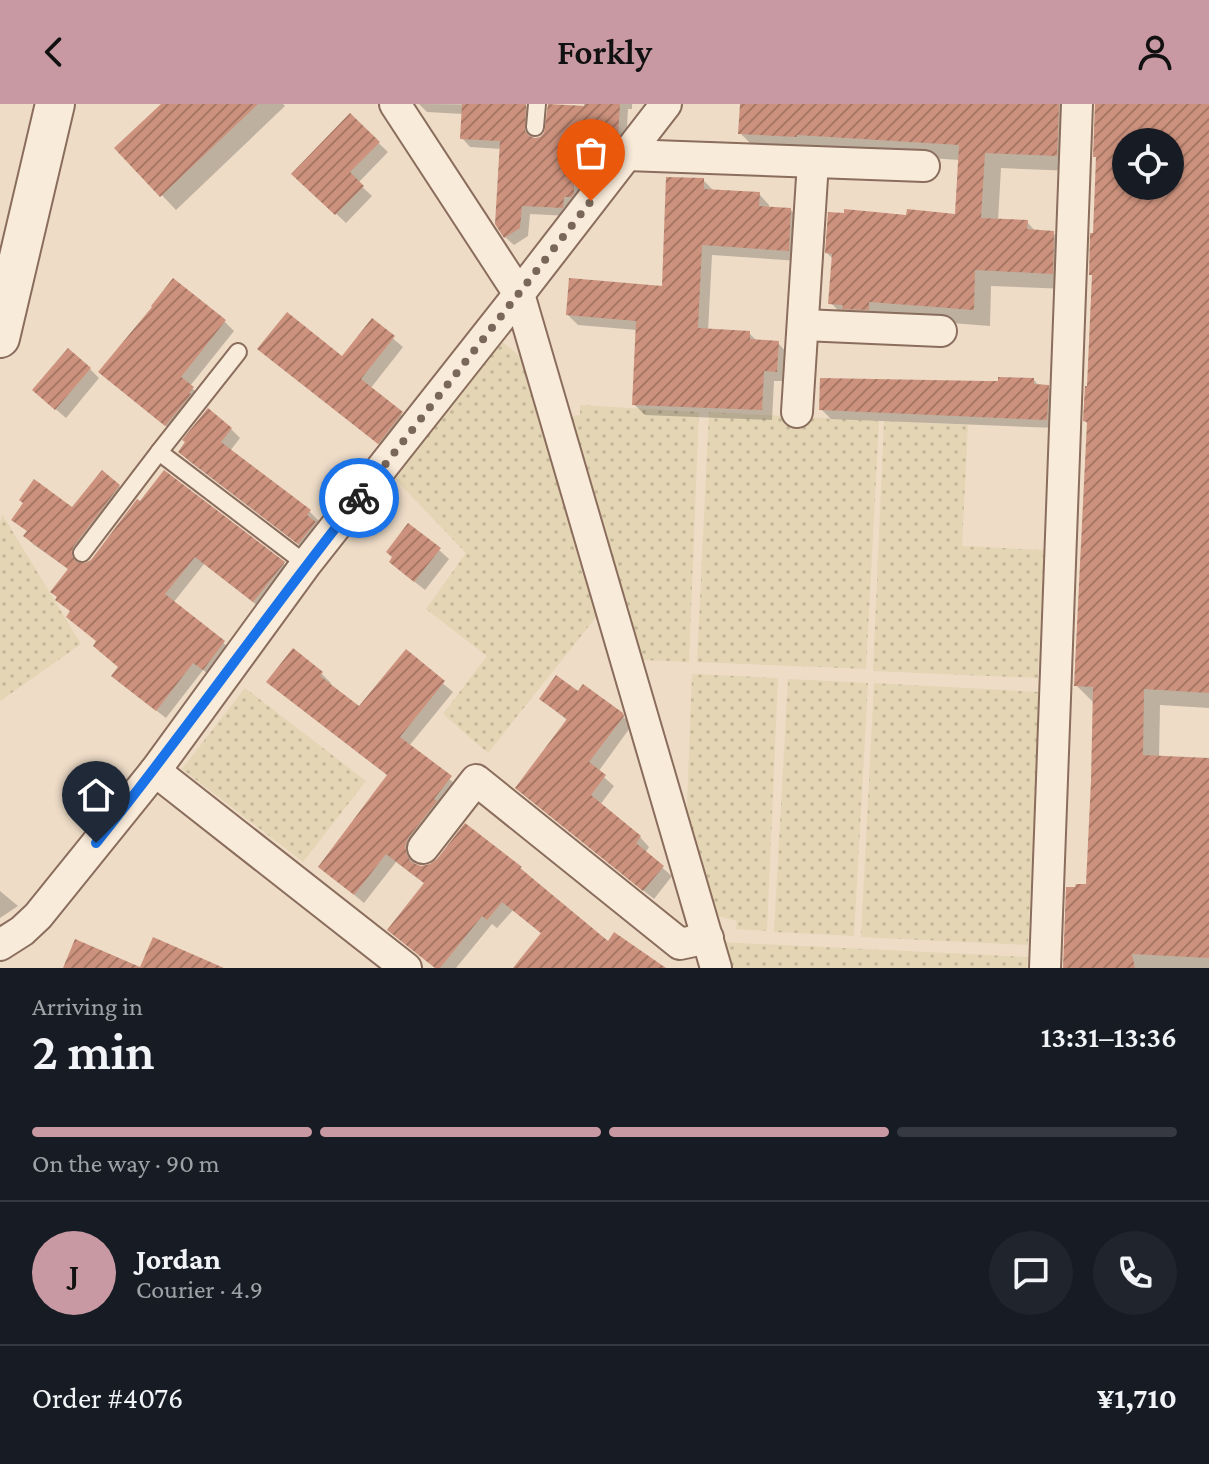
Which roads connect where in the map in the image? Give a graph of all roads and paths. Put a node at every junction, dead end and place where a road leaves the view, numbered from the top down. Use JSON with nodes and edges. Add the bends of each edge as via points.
{"nodes":[{"id":1,"x":55,"y":104,"type":"edge"},
{"id":2,"x":395,"y":104,"type":"edge"},
{"id":3,"x":537,"y":104,"type":"edge"},
{"id":4,"x":666,"y":104,"type":"edge"},
{"id":5,"x":1077,"y":104,"type":"edge"},
{"id":6,"x":535,"y":127,"type":"dead end"},
{"id":7,"x":627,"y":155,"type":"junction"},
{"id":8,"x":813,"y":162,"type":"junction"},
{"id":9,"x":924,"y":166,"type":"dead end"},
{"id":10,"x":519,"y":294,"type":"junction"},
{"id":11,"x":803,"y":325,"type":"junction"},
{"id":12,"x":941,"y":331,"type":"dead end"},
{"id":13,"x":0,"y":338,"type":"edge"},
{"id":14,"x":238,"y":352,"type":"dead end"},
{"id":15,"x":797,"y":412,"type":"dead end"},
{"id":16,"x":159,"y":452,"type":"junction"},
{"id":17,"x":82,"y":553,"type":"dead end"},
{"id":18,"x":306,"y":564,"type":"junction"},
{"id":19,"x":155,"y":771,"type":"junction"},
{"id":20,"x":423,"y":848,"type":"dead end"},
{"id":21,"x":708,"y":938,"type":"junction"},
{"id":22,"x":0,"y":945,"type":"edge"},
{"id":23,"x":406,"y":968,"type":"edge"},
{"id":24,"x":716,"y":968,"type":"edge"},
{"id":25,"x":1045,"y":968,"type":"edge"}],
"edges":[{"from":1,"to":13,"type":"street"},
{"from":2,"to":10,"type":"street"},
{"from":3,"to":6,"type":"lane"},
{"from":4,"to":7,"type":"street"},
{"from":5,"to":25,"type":"street"},
{"from":7,"to":8,"type":"street"},
{"from":7,"to":10,"type":"street"},
{"from":8,"to":9,"type":"street"},
{"from":8,"to":11,"type":"street"},
{"from":10,"to":18,"type":"street"},
{"from":10,"to":21,"type":"street"},
{"from":11,"to":12,"type":"street"},
{"from":11,"to":15,"type":"street"},
{"from":14,"to":16,"type":"lane"},
{"from":16,"to":17,"type":"lane"},
{"from":16,"to":18,"type":"lane"},
{"from":18,"to":19,"type":"street"},
{"from":19,"to":22,"type":"street","via":[[38,916]]},
{"from":19,"to":23,"type":"street"},
{"from":20,"to":21,"type":"street","via":[[476,780],[680,944]]},
{"from":21,"to":24,"type":"street"}]}
